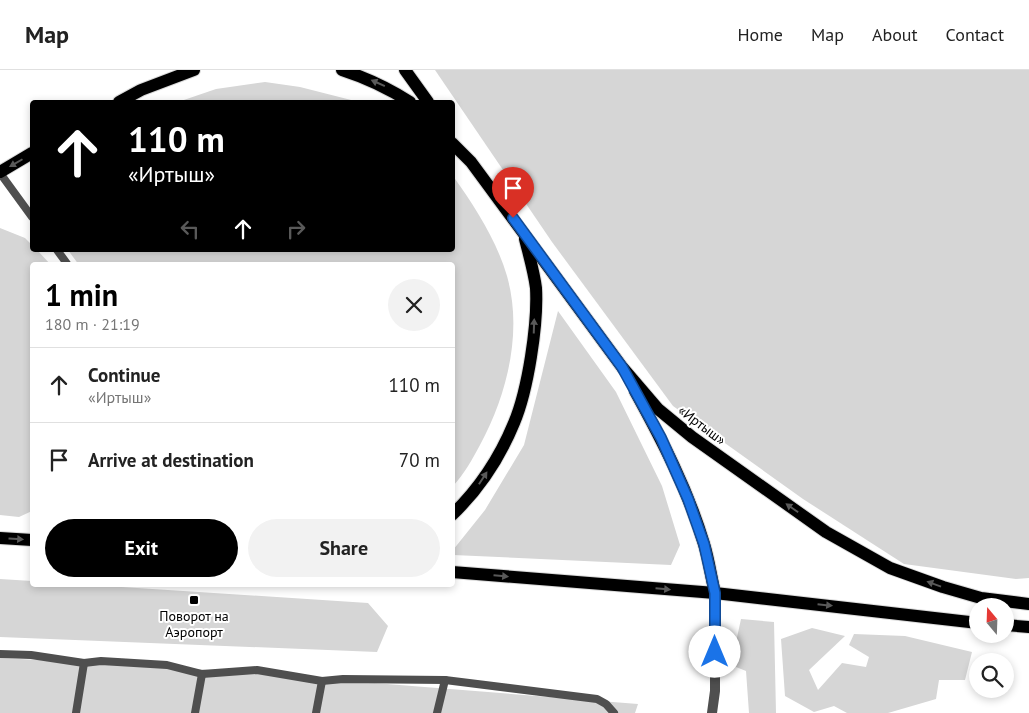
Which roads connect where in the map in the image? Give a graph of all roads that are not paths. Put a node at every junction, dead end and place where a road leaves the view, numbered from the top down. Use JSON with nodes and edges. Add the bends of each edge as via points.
{"nodes":[{"id":1,"x":166,"y":70,"type":"edge"},
{"id":2,"x":194,"y":70,"type":"edge"},
{"id":3,"x":342,"y":70,"type":"edge"},
{"id":4,"x":405,"y":70,"type":"edge"},
{"id":5,"x":141,"y":90,"type":"junction"},
{"id":6,"x":123,"y":100,"type":"edge"},
{"id":7,"x":407,"y":100,"type":"edge"},
{"id":8,"x":427,"y":100,"type":"edge"},
{"id":9,"x":455,"y":140,"type":"edge"},
{"id":10,"x":455,"y":146,"type":"edge"},
{"id":11,"x":30,"y":154,"type":"edge"},
{"id":12,"x":471,"y":162,"type":"junction"},
{"id":13,"x":0,"y":173,"type":"edge"},
{"id":14,"x":30,"y":214,"type":"edge"},
{"id":15,"x":524,"y":232,"type":"junction"},
{"id":16,"x":622,"y":367,"type":"junction"},
{"id":17,"x":455,"y":513,"type":"edge"},
{"id":18,"x":0,"y":538,"type":"edge"},
{"id":19,"x":30,"y":540,"type":"edge"},
{"id":20,"x":455,"y":572,"type":"edge"},
{"id":21,"x":715,"y":593,"type":"junction"},
{"id":22,"x":1029,"y":604,"type":"edge"},
{"id":23,"x":969,"y":622,"type":"edge"},
{"id":24,"x":1014,"y":626,"type":"edge"},
{"id":25,"x":1029,"y":627,"type":"edge"},
{"id":26,"x":0,"y":654,"type":"edge"},
{"id":27,"x":84,"y":663,"type":"junction"},
{"id":28,"x":202,"y":674,"type":"junction"},
{"id":29,"x":444,"y":680,"type":"junction"},
{"id":30,"x":322,"y":681,"type":"junction"},
{"id":31,"x":76,"y":713,"type":"edge"},
{"id":32,"x":195,"y":713,"type":"edge"},
{"id":33,"x":316,"y":713,"type":"edge"},
{"id":34,"x":437,"y":713,"type":"edge"},
{"id":35,"x":614,"y":713,"type":"edge"},
{"id":36,"x":712,"y":713,"type":"edge"}],
"edges":[{"from":1,"to":5,"type":"main road"},
{"from":2,"to":5,"type":"main road"},
{"from":7,"to":3,"type":"main road","one_way":true,"via":[[387,87]]},
{"from":4,"to":8,"type":"main road"},
{"from":5,"to":6,"type":"main road"},
{"from":9,"to":12,"type":"main road"},
{"from":10,"to":12,"type":"main road","name":"«Иртыш»"},
{"from":11,"to":13,"type":"main road","one_way":true},
{"from":12,"to":15,"type":"main road","name":"«Иртыш»"},
{"from":13,"to":14,"type":"lane"},
{"from":15,"to":16,"type":"main road","name":"«Иртыш»"},
{"from":17,"to":15,"type":"main road","one_way":true,"via":[[468,500],[494,461],[514,423],[524,390],[534,337],[536,287]]},
{"from":16,"to":21,"type":"main road","via":[[661,438],[688,499],[704,544]]},
{"from":22,"to":16,"type":"main road","name":"«Иртыш»","one_way":true,"via":[[981,598],[934,584],[890,568],[826,532],[685,431],[658,409]]},
{"from":18,"to":19,"type":"main road","one_way":true},
{"from":20,"to":21,"type":"main road","one_way":true},
{"from":21,"to":23,"type":"main road","one_way":true},
{"from":21,"to":36,"type":"street"},
{"from":24,"to":25,"type":"main road"},
{"from":26,"to":27,"type":"lane"},
{"from":27,"to":28,"type":"lane","via":[[101,661],[167,666]]},
{"from":27,"to":31,"type":"lane"},
{"from":28,"to":30,"type":"lane","via":[[257,670]]},
{"from":28,"to":32,"type":"lane"},
{"from":29,"to":30,"type":"lane"},
{"from":29,"to":34,"type":"lane"},
{"from":29,"to":35,"type":"lane","via":[[597,699]]},
{"from":30,"to":33,"type":"lane"}]}
